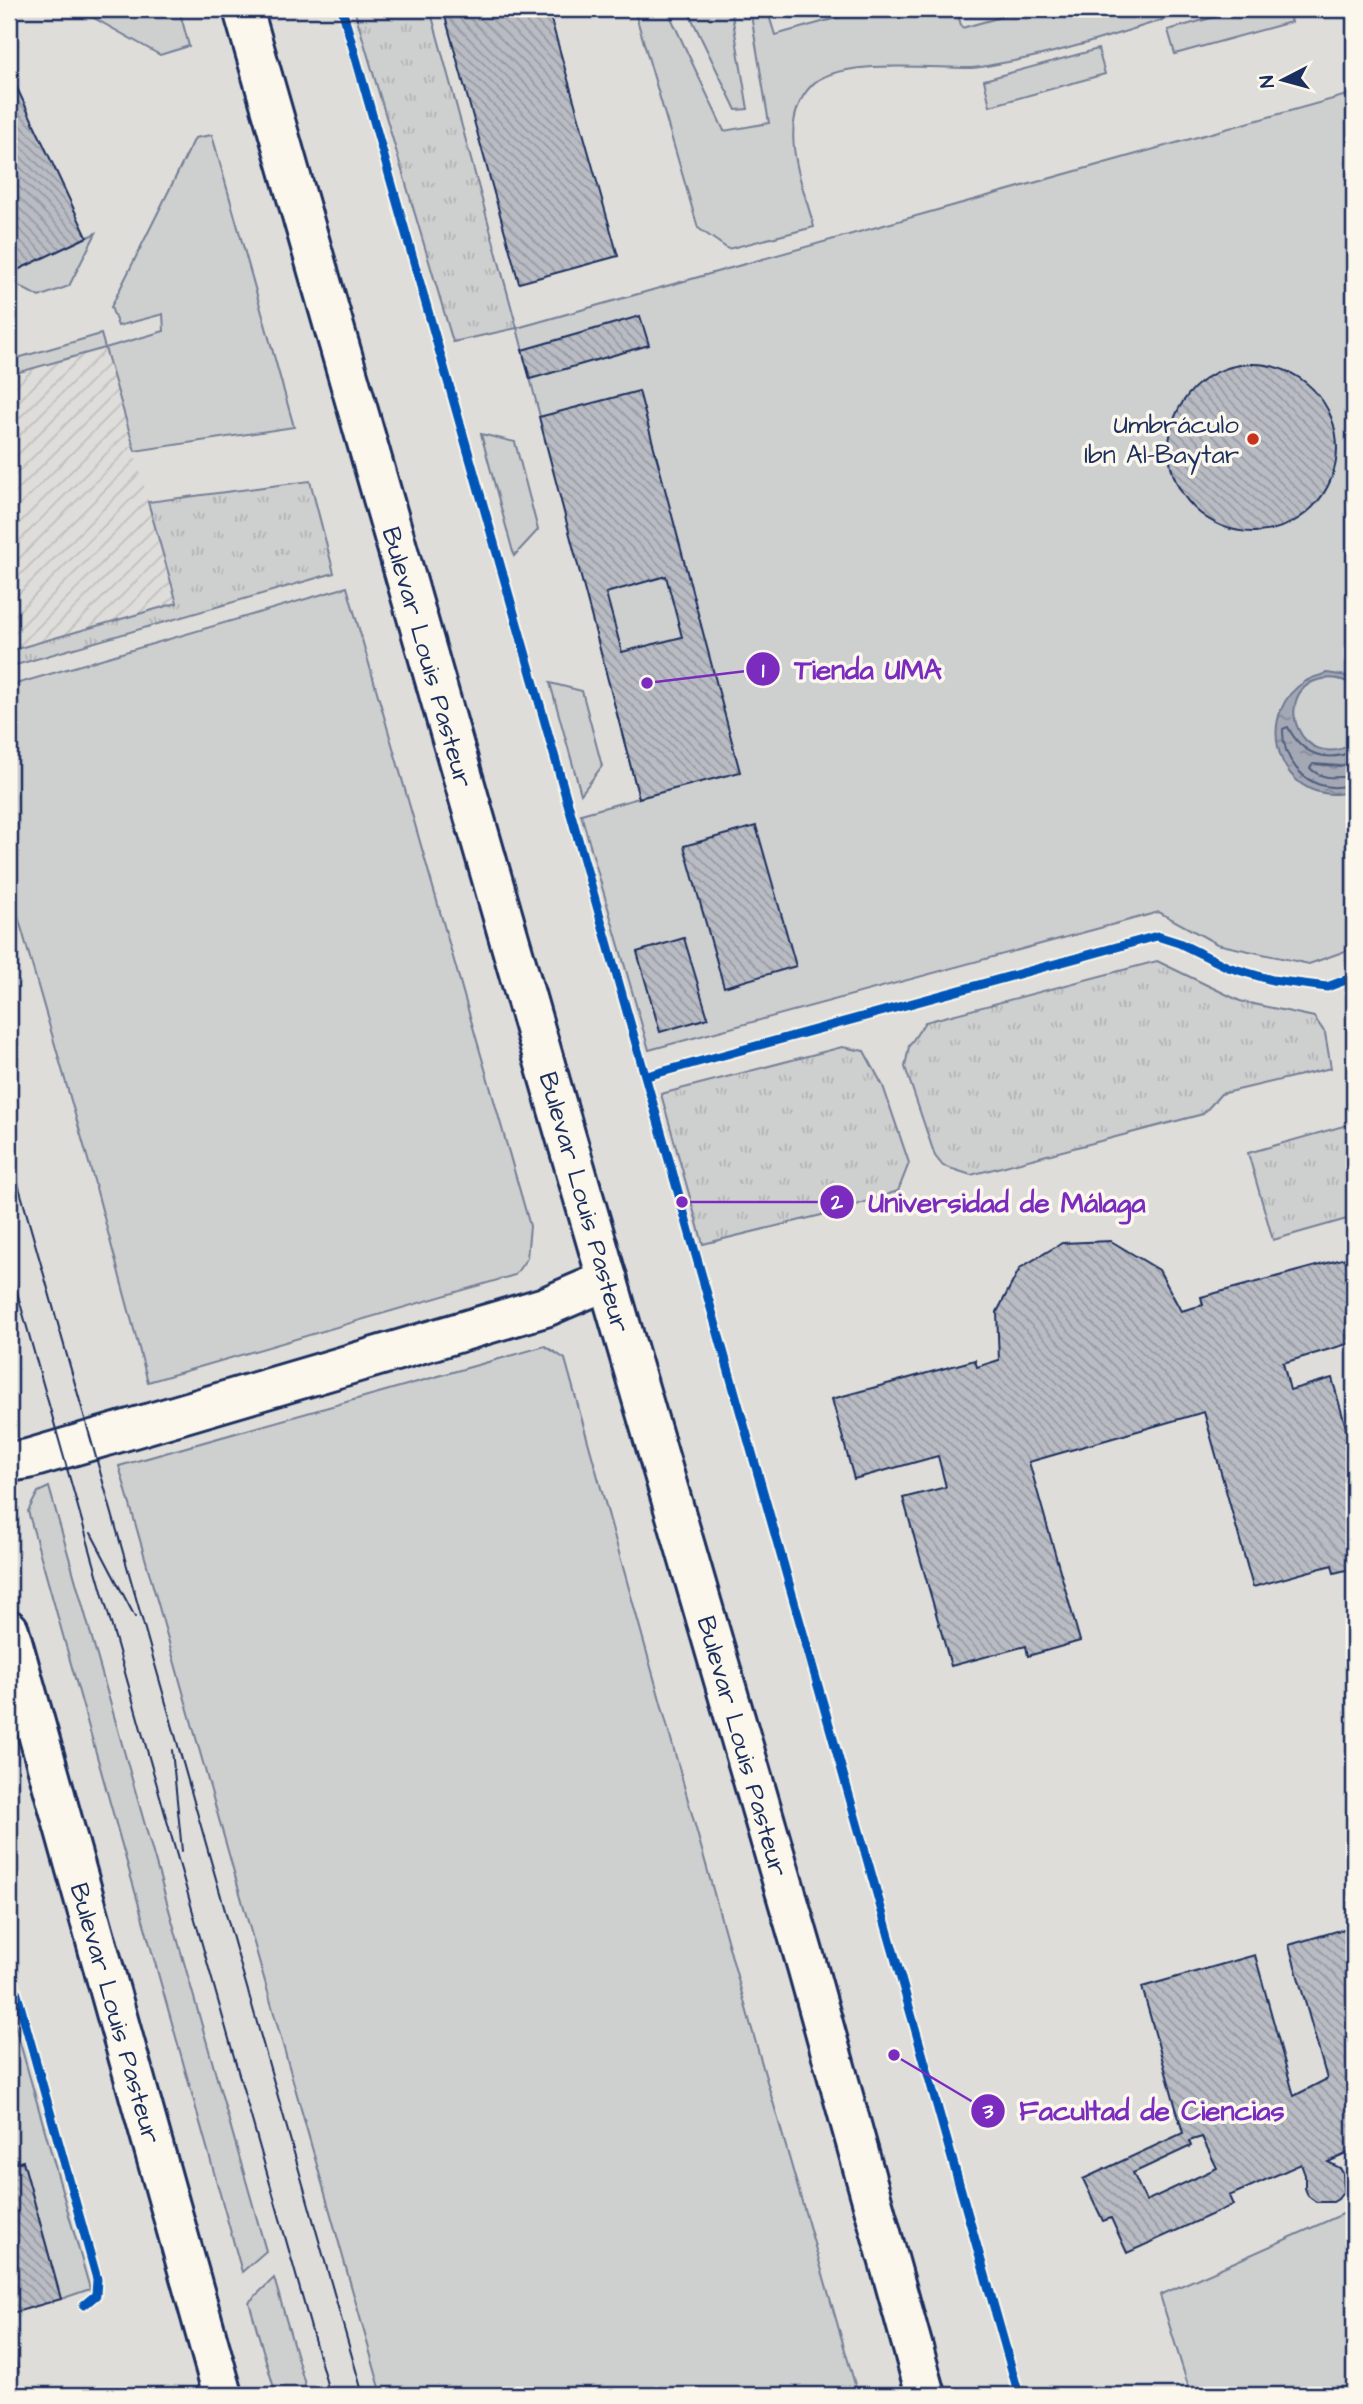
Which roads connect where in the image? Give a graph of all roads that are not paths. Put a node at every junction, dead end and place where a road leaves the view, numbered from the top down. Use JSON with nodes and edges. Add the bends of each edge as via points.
{"nodes":[{"id":1,"x":243,"y":9,"type":"edge"},
{"id":2,"x":608,"y":1280,"type":"junction"},
{"id":3,"x":9,"y":1462,"type":"edge"},
{"id":4,"x":9,"y":1630,"type":"edge"},
{"id":5,"x":223,"y":2395,"type":"edge"},
{"id":6,"x":926,"y":2395,"type":"edge"}],
"edges":[{"from":1,"to":2,"type":"street","name":"Bulevar Louis Pasteur"},
{"from":2,"to":3,"type":"street","via":[[545,1307]]},
{"from":2,"to":6,"type":"street","name":"Bulevar Louis Pasteur"},
{"from":4,"to":5,"type":"street","name":"Bulevar Louis Pasteur"}]}
